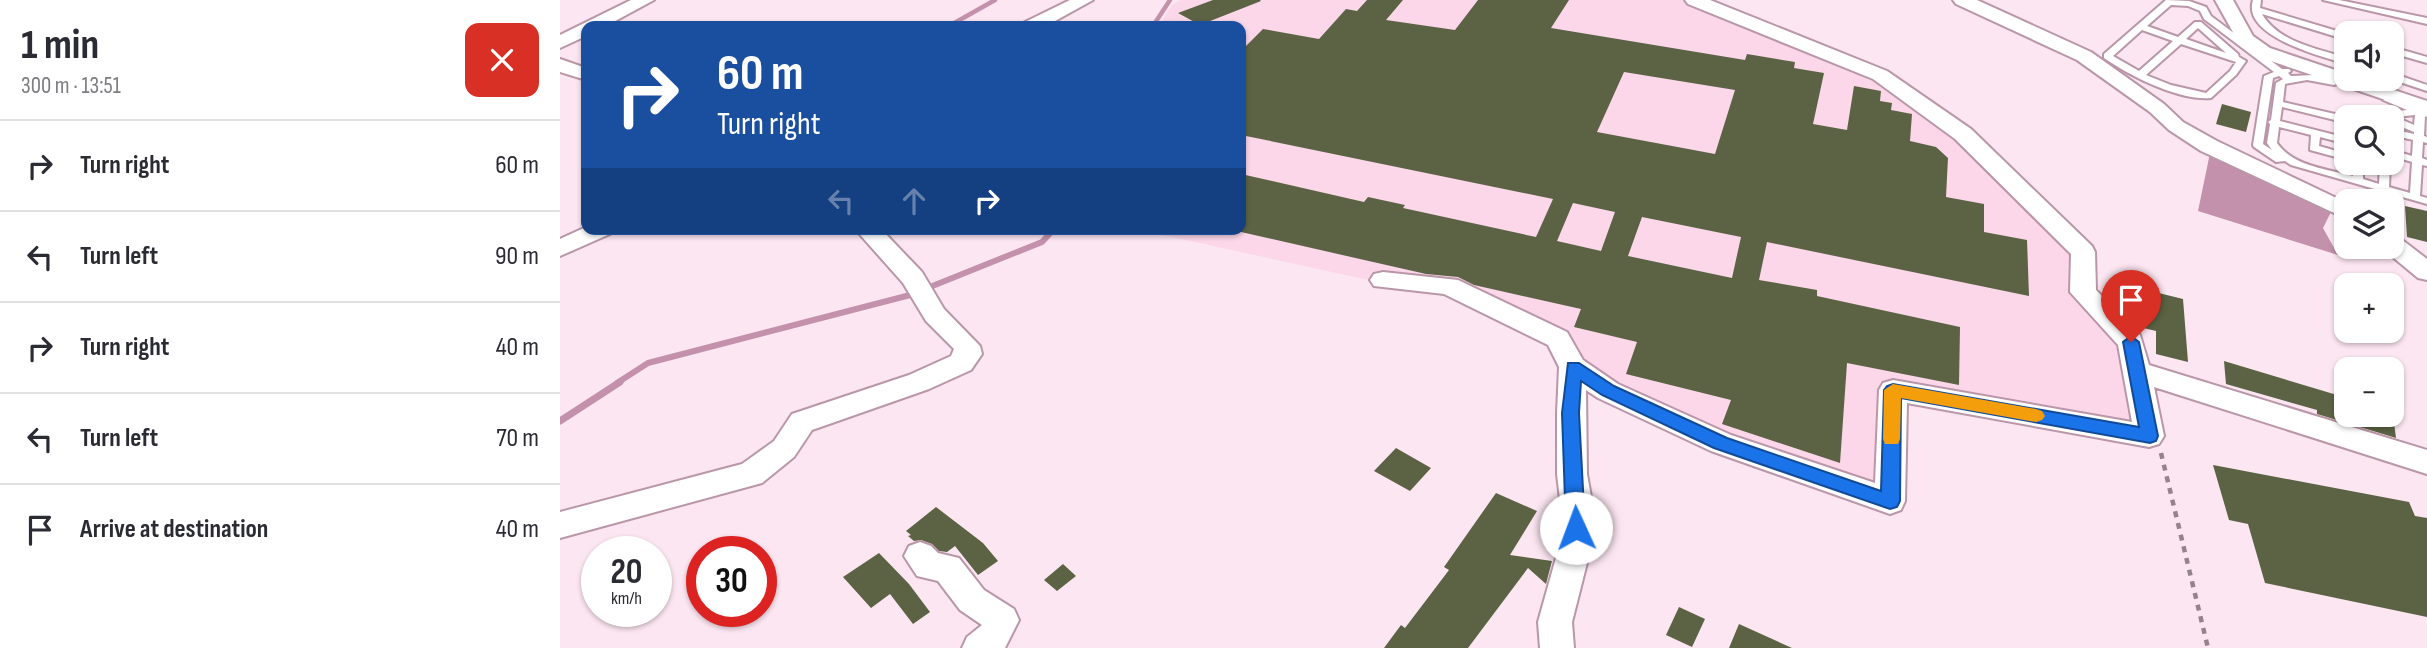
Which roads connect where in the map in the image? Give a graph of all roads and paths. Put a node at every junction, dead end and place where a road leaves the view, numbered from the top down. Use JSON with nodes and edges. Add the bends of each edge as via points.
{"nodes":[{"id":1,"x":645,"y":0,"type":"edge"},
{"id":2,"x":1084,"y":0,"type":"edge"},
{"id":3,"x":1694,"y":0,"type":"edge"},
{"id":4,"x":1962,"y":0,"type":"edge"},
{"id":5,"x":2224,"y":0,"type":"edge"},
{"id":6,"x":2327,"y":0,"type":"edge"},
{"id":7,"x":2255,"y":3,"type":"edge"},
{"id":8,"x":2207,"y":17,"type":"junction"},
{"id":9,"x":602,"y":21,"type":"edge"},
{"id":10,"x":1042,"y":21,"type":"edge"},
{"id":11,"x":2427,"y":21,"type":"edge"},
{"id":12,"x":2198,"y":24,"type":"junction"},
{"id":13,"x":2141,"y":27,"type":"junction"},
{"id":14,"x":581,"y":32,"type":"edge"},
{"id":15,"x":2334,"y":32,"type":"edge"},
{"id":16,"x":2179,"y":40,"type":"junction"},
{"id":17,"x":560,"y":42,"type":"edge"},
{"id":18,"x":2404,"y":53,"type":"edge"},
{"id":19,"x":2334,"y":56,"type":"edge"},
{"id":20,"x":2427,"y":60,"type":"edge"},
{"id":21,"x":2241,"y":61,"type":"junction"},
{"id":22,"x":560,"y":65,"type":"edge"},
{"id":23,"x":2320,"y":71,"type":"junction"},
{"id":24,"x":581,"y":72,"type":"edge"},
{"id":25,"x":2286,"y":73,"type":"junction"},
{"id":26,"x":2140,"y":75,"type":"junction"},
{"id":27,"x":2404,"y":80,"type":"edge"},
{"id":28,"x":2427,"y":88,"type":"edge"},
{"id":29,"x":2277,"y":103,"type":"junction"},
{"id":30,"x":2425,"y":111,"type":"edge"},
{"id":31,"x":2404,"y":113,"type":"edge"},
{"id":32,"x":2334,"y":117,"type":"edge"},
{"id":33,"x":2273,"y":122,"type":"junction"},
{"id":34,"x":2404,"y":126,"type":"edge"},
{"id":35,"x":2316,"y":133,"type":"junction"},
{"id":36,"x":2404,"y":134,"type":"edge"},
{"id":37,"x":2422,"y":137,"type":"edge"},
{"id":38,"x":2334,"y":138,"type":"edge"},
{"id":39,"x":2334,"y":153,"type":"edge"},
{"id":40,"x":2404,"y":156,"type":"edge"},
{"id":41,"x":2423,"y":161,"type":"edge"},
{"id":42,"x":2358,"y":175,"type":"edge"},
{"id":43,"x":2385,"y":175,"type":"edge"},
{"id":44,"x":2358,"y":182,"type":"junction"},
{"id":45,"x":2384,"y":189,"type":"joint"},
{"id":46,"x":2404,"y":195,"type":"edge"},
{"id":47,"x":2415,"y":198,"type":"junction"},
{"id":48,"x":2427,"y":204,"type":"edge"},
{"id":49,"x":2334,"y":206,"type":"edge"},
{"id":50,"x":589,"y":235,"type":"edge"},
{"id":51,"x":873,"y":235,"type":"edge"},
{"id":52,"x":560,"y":248,"type":"edge"},
{"id":53,"x":2404,"y":254,"type":"edge"},
{"id":54,"x":2427,"y":272,"type":"edge"},
{"id":55,"x":1382,"y":280,"type":"dead end"},
{"id":56,"x":1573,"y":367,"type":"junction"},
{"id":57,"x":2136,"y":370,"type":"junction"},
{"id":58,"x":2150,"y":436,"type":"junction"},
{"id":59,"x":2427,"y":462,"type":"edge"},
{"id":60,"x":560,"y":525,"type":"edge"},
{"id":61,"x":920,"y":556,"type":"dead end"},
{"id":62,"x":979,"y":648,"type":"edge"},
{"id":63,"x":1557,"y":648,"type":"edge"},
{"id":64,"x":2208,"y":648,"type":"edge"}],
"edges":[{"from":1,"to":9,"type":"street"},
{"from":2,"to":10,"type":"street"},
{"from":3,"to":57,"type":"street","via":[[1880,75],[1963,134],[2083,252],[2083,292],[2131,342]]},
{"from":4,"to":49,"type":"street","via":[[2084,55],[2209,146]]},
{"from":5,"to":23,"type":"street","via":[[2246,39],[2263,52]]},
{"from":6,"to":11,"type":"lane"},
{"from":7,"to":15,"type":"lane"},
{"from":7,"to":19,"type":"lane","via":[[2262,23],[2277,34]]},
{"from":8,"to":12,"type":"lane"},
{"from":8,"to":13,"type":"lane","via":[[2203,9],[2169,2]]},
{"from":8,"to":25,"type":"lane"},
{"from":12,"to":16,"type":"lane"},
{"from":12,"to":21,"type":"lane"},
{"from":13,"to":16,"type":"lane"},
{"from":13,"to":26,"type":"lane","via":[[2107,56]]},
{"from":14,"to":17,"type":"street"},
{"from":16,"to":21,"type":"lane"},
{"from":16,"to":26,"type":"lane"},
{"from":18,"to":20,"type":"lane"},
{"from":21,"to":26,"type":"lane","via":[[2208,96],[2189,94]]},
{"from":22,"to":24,"type":"street"},
{"from":23,"to":25,"type":"lane"},
{"from":23,"to":30,"type":"street"},
{"from":25,"to":29,"type":"lane"},
{"from":25,"to":30,"type":"lane","via":[[2322,78]]},
{"from":25,"to":48,"type":"lane","via":[[2269,76],[2258,145],[2296,169]]},
{"from":27,"to":28,"type":"lane"},
{"from":29,"to":32,"type":"lane"},
{"from":29,"to":33,"type":"lane"},
{"from":30,"to":31,"type":"lane"},
{"from":30,"to":37,"type":"lane"},
{"from":33,"to":35,"type":"lane"},
{"from":33,"to":44,"type":"lane","via":[[2272,143],[2279,153],[2295,163]]},
{"from":34,"to":37,"type":"lane"},
{"from":35,"to":38,"type":"lane"},
{"from":35,"to":39,"type":"lane","via":[[2314,148]]},
{"from":36,"to":37,"type":"lane"},
{"from":37,"to":41,"type":"lane"},
{"from":40,"to":41,"type":"lane"},
{"from":41,"to":47,"type":"lane"},
{"from":42,"to":44,"type":"lane"},
{"from":43,"to":45,"type":"lane"},
{"from":44,"to":45,"type":"lane"},
{"from":46,"to":47,"type":"lane"},
{"from":47,"to":48,"type":"lane"},
{"from":50,"to":52,"type":"street"},
{"from":51,"to":60,"type":"street","via":[[913,278],[935,315],[967,346],[968,354],[961,363],[802,422],[784,449],[751,474]]},
{"from":53,"to":54,"type":"street"},
{"from":55,"to":56,"type":"street","via":[[1449,286],[1558,339]]},
{"from":56,"to":58,"type":"street","via":[[1608,391],[1721,443],[1890,501],[1893,390]]},
{"from":56,"to":63,"type":"street","via":[[1575,547],[1555,622]]},
{"from":57,"to":58,"type":"street"},
{"from":57,"to":59,"type":"street"},
{"from":58,"to":64,"type":"path","via":[[2160,446]]},
{"from":61,"to":62,"type":"street","via":[[929,566],[947,568],[972,600],[1002,620],[994,636]]}]}
